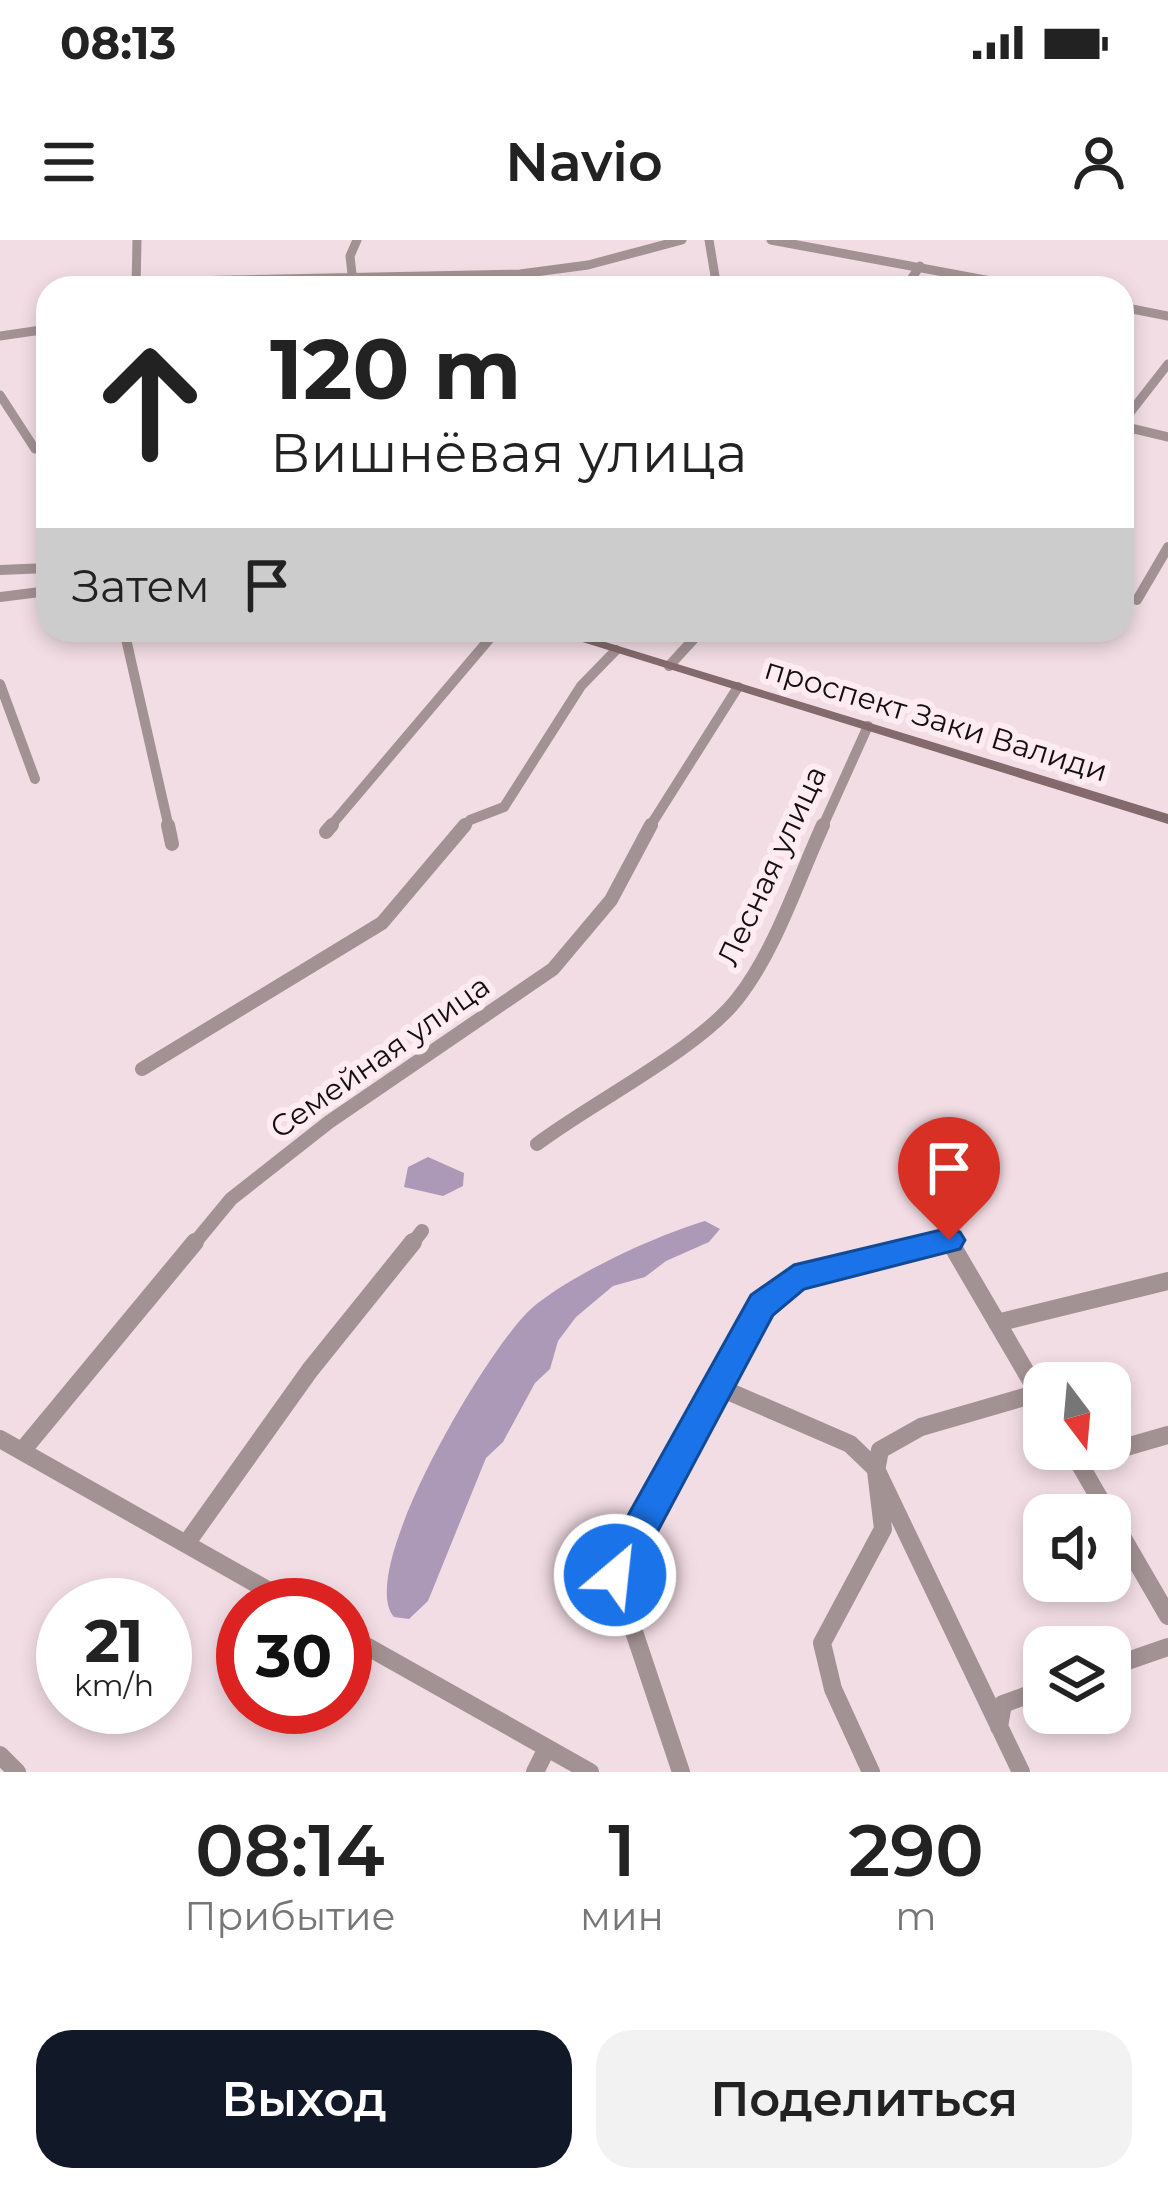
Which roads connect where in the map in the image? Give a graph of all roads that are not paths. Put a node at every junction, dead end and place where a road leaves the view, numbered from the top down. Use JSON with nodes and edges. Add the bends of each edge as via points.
{"nodes":[{"id":1,"x":137,"y":240,"type":"edge"},
{"id":2,"x":357,"y":240,"type":"edge"},
{"id":3,"x":682,"y":240,"type":"edge"},
{"id":4,"x":709,"y":240,"type":"edge"},
{"id":5,"x":771,"y":240,"type":"edge"},
{"id":6,"x":920,"y":266,"type":"junction"},
{"id":7,"x":512,"y":273,"type":"joint"},
{"id":8,"x":136,"y":276,"type":"edge"},
{"id":9,"x":352,"y":276,"type":"edge"},
{"id":10,"x":469,"y":276,"type":"edge"},
{"id":11,"x":715,"y":276,"type":"edge"},
{"id":12,"x":913,"y":276,"type":"edge"},
{"id":13,"x":964,"y":276,"type":"edge"},
{"id":14,"x":1134,"y":309,"type":"edge"},
{"id":15,"x":1168,"y":316,"type":"edge"},
{"id":16,"x":36,"y":331,"type":"edge"},
{"id":17,"x":0,"y":336,"type":"edge"},
{"id":18,"x":1168,"y":364,"type":"edge"},
{"id":19,"x":0,"y":395,"type":"edge"},
{"id":20,"x":1134,"y":409,"type":"edge"},
{"id":21,"x":1134,"y":428,"type":"edge"},
{"id":22,"x":1168,"y":436,"type":"edge"},
{"id":23,"x":36,"y":449,"type":"edge"},
{"id":24,"x":1168,"y":547,"type":"edge"},
{"id":25,"x":36,"y":568,"type":"edge"},
{"id":26,"x":0,"y":570,"type":"edge"},
{"id":27,"x":36,"y":593,"type":"edge"},
{"id":28,"x":0,"y":599,"type":"edge"},
{"id":29,"x":1137,"y":600,"type":"dead end"},
{"id":30,"x":127,"y":642,"type":"edge"},
{"id":31,"x":487,"y":642,"type":"edge"},
{"id":32,"x":592,"y":642,"type":"edge"},
{"id":33,"x":691,"y":642,"type":"edge"},
{"id":34,"x":616,"y":650,"type":"junction"},
{"id":35,"x":669,"y":666,"type":"junction"},
{"id":36,"x":0,"y":684,"type":"edge"},
{"id":37,"x":738,"y":687,"type":"junction"},
{"id":38,"x":868,"y":727,"type":"junction"},
{"id":39,"x":35,"y":779,"type":"dead end"},
{"id":40,"x":1168,"y":819,"type":"edge"},
{"id":41,"x":326,"y":832,"type":"dead end"},
{"id":42,"x":172,"y":844,"type":"dead end"},
{"id":43,"x":142,"y":1070,"type":"dead end"},
{"id":44,"x":537,"y":1144,"type":"dead end"},
{"id":45,"x":422,"y":1231,"type":"dead end"},
{"id":46,"x":1168,"y":1281,"type":"edge"},
{"id":47,"x":997,"y":1323,"type":"junction"},
{"id":48,"x":1023,"y":1367,"type":"edge"},
{"id":49,"x":716,"y":1386,"type":"junction"},
{"id":50,"x":1023,"y":1403,"type":"edge"},
{"id":51,"x":1168,"y":1436,"type":"edge"},
{"id":52,"x":0,"y":1438,"type":"edge"},
{"id":53,"x":1131,"y":1443,"type":"edge"},
{"id":54,"x":22,"y":1451,"type":"junction"},
{"id":55,"x":876,"y":1469,"type":"junction"},
{"id":56,"x":186,"y":1544,"type":"junction"},
{"id":57,"x":1131,"y":1552,"type":"edge"},
{"id":58,"x":246,"y":1578,"type":"edge"},
{"id":59,"x":1168,"y":1616,"type":"edge"},
{"id":60,"x":1168,"y":1647,"type":"edge"},
{"id":61,"x":372,"y":1649,"type":"edge"},
{"id":62,"x":1131,"y":1659,"type":"edge"},
{"id":63,"x":1023,"y":1697,"type":"edge"},
{"id":64,"x":999,"y":1727,"type":"junction"},
{"id":65,"x":548,"y":1748,"type":"junction"},
{"id":66,"x":0,"y":1755,"type":"edge"},
{"id":67,"x":17,"y":1772,"type":"edge"},
{"id":68,"x":535,"y":1772,"type":"edge"},
{"id":69,"x":590,"y":1772,"type":"edge"},
{"id":70,"x":681,"y":1772,"type":"edge"},
{"id":71,"x":871,"y":1772,"type":"edge"},
{"id":72,"x":1021,"y":1772,"type":"edge"}],
"edges":[{"from":1,"to":8,"type":"street"},
{"from":2,"to":9,"type":"street"},
{"from":3,"to":7,"type":"street","via":[[572,268]]},
{"from":4,"to":11,"type":"street"},
{"from":5,"to":6,"type":"street"},
{"from":6,"to":12,"type":"street"},
{"from":6,"to":13,"type":"street"},
{"from":7,"to":10,"type":"street"},
{"from":14,"to":15,"type":"street"},
{"from":16,"to":17,"type":"street"},
{"from":18,"to":20,"type":"street"},
{"from":19,"to":23,"type":"street"},
{"from":21,"to":22,"type":"street"},
{"from":24,"to":29,"type":"street"},
{"from":25,"to":26,"type":"street"},
{"from":27,"to":28,"type":"street"},
{"from":30,"to":42,"type":"street"},
{"from":31,"to":41,"type":"street"},
{"from":32,"to":34,"type":"street","name":"проспект Заки Валиди"},
{"from":33,"to":35,"type":"street"},
{"from":34,"to":35,"type":"street","name":"проспект Заки Валиди"},
{"from":34,"to":43,"type":"street","via":[[581,686],[504,807],[470,820],[382,923]]},
{"from":35,"to":37,"type":"street","name":"проспект Заки Валиди"},
{"from":36,"to":39,"type":"street"},
{"from":37,"to":38,"type":"street","name":"проспект Заки Валиди"},
{"from":37,"to":54,"type":"street","name":"Семейная улица","via":[[611,900],[553,969],[231,1198]]},
{"from":38,"to":40,"type":"street","name":"проспект Заки Валиди"},
{"from":38,"to":44,"type":"street","name":"Лесная улица","via":[[736,1001]]},
{"from":45,"to":56,"type":"street"},
{"from":46,"to":47,"type":"street"},
{"from":47,"to":48,"type":"street"},
{"from":47,"to":49,"type":"street","via":[[949,1240],[794,1278],[762,1305]]},
{"from":49,"to":55,"type":"street","via":[[850,1444]]},
{"from":49,"to":70,"type":"street","via":[[615,1575]]},
{"from":50,"to":55,"type":"street","via":[[887,1443]]},
{"from":51,"to":53,"type":"street"},
{"from":52,"to":54,"type":"street"},
{"from":54,"to":56,"type":"street"},
{"from":55,"to":64,"type":"street"},
{"from":55,"to":71,"type":"street","via":[[884,1527],[822,1642]]},
{"from":56,"to":58,"type":"street"},
{"from":57,"to":59,"type":"street"},
{"from":60,"to":62,"type":"street"},
{"from":61,"to":65,"type":"street"},
{"from":63,"to":64,"type":"street","via":[[1003,1704]]},
{"from":64,"to":72,"type":"street"},
{"from":65,"to":68,"type":"street"},
{"from":65,"to":69,"type":"street"},
{"from":66,"to":67,"type":"street"}]}
